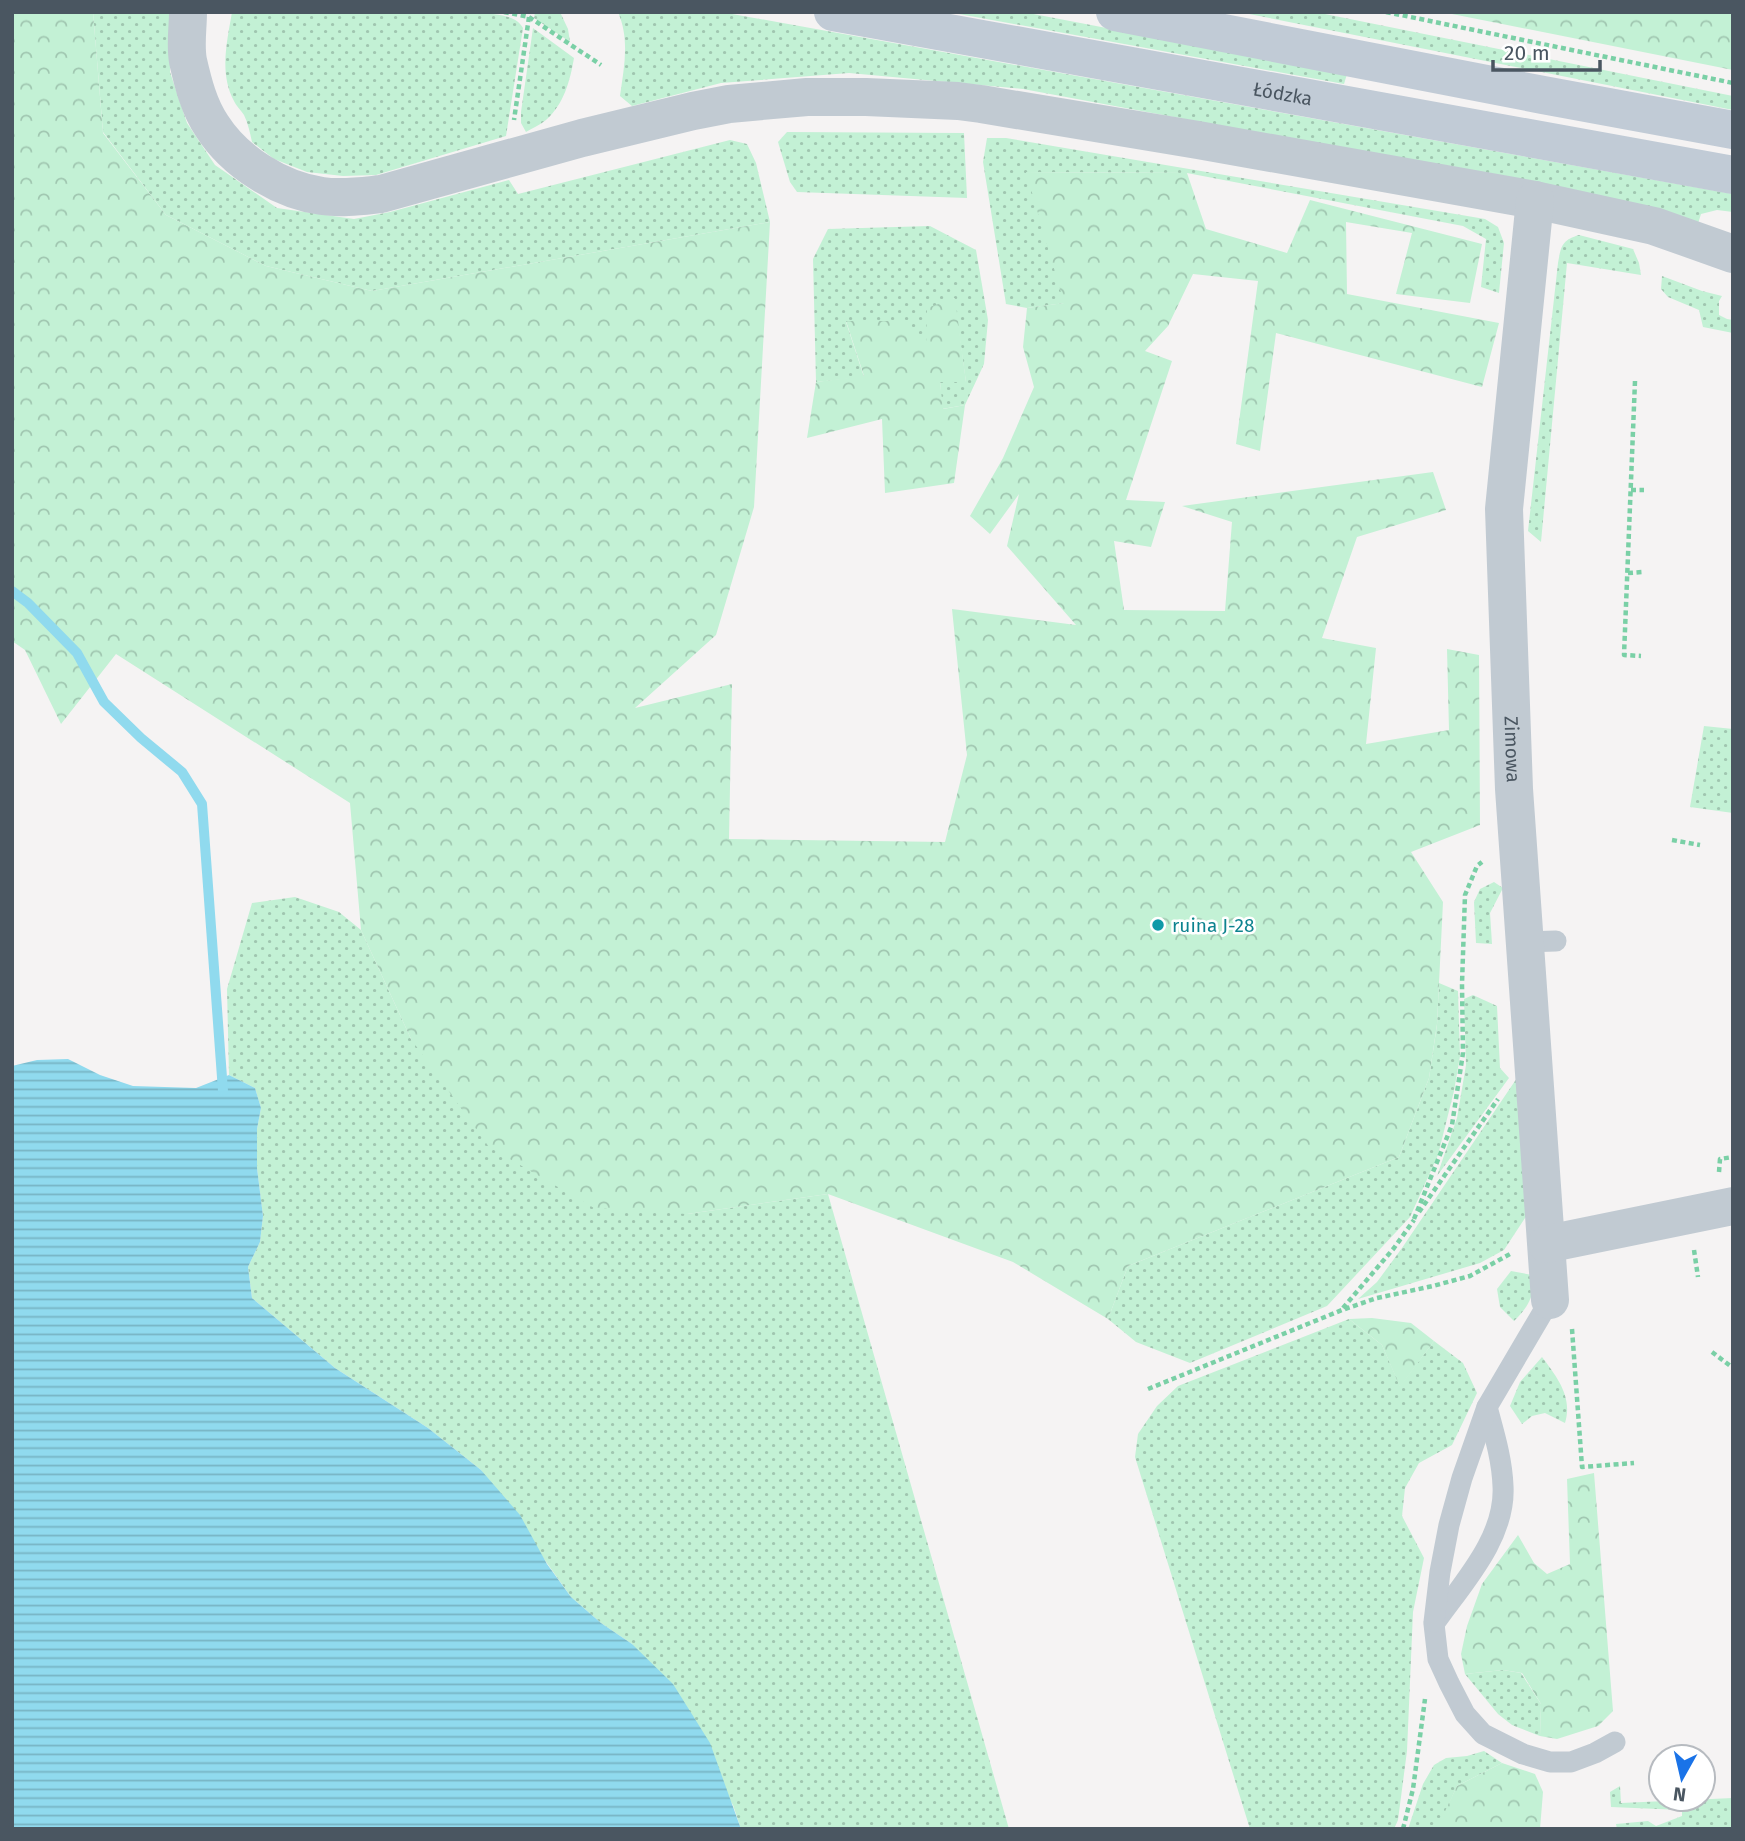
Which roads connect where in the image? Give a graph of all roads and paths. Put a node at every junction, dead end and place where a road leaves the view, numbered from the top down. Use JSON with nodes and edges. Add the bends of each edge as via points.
{"nodes":[{"id":1,"x":188,"y":12,"type":"edge"},
{"id":2,"x":504,"y":12,"type":"edge"},
{"id":3,"x":832,"y":12,"type":"edge"},
{"id":4,"x":1115,"y":12,"type":"edge"},
{"id":5,"x":1386,"y":12,"type":"edge"},
{"id":6,"x":529,"y":17,"type":"junction"},
{"id":7,"x":601,"y":65,"type":"dead end"},
{"id":8,"x":1733,"y":83,"type":"edge"},
{"id":9,"x":1733,"y":130,"type":"edge"},
{"id":10,"x":520,"y":155,"type":"junction"},
{"id":11,"x":1733,"y":175,"type":"edge"},
{"id":12,"x":1535,"y":200,"type":"junction"},
{"id":13,"x":1718,"y":248,"type":"edge"},
{"id":14,"x":1635,"y":381,"type":"dead end"},
{"id":15,"x":1633,"y":408,"type":"junction"},
{"id":16,"x":1640,"y":408,"type":"dead end"},
{"id":17,"x":1631,"y":490,"type":"junction"},
{"id":18,"x":1644,"y":490,"type":"dead end"},
{"id":19,"x":1642,"y":572,"type":"dead end"},
{"id":20,"x":1628,"y":573,"type":"junction"},
{"id":21,"x":1641,"y":656,"type":"dead end"},
{"id":22,"x":1672,"y":840,"type":"dead end"},
{"id":23,"x":1700,"y":845,"type":"dead end"},
{"id":24,"x":1485,"y":859,"type":"dead end"},
{"id":25,"x":1501,"y":1095,"type":"dead end"},
{"id":26,"x":1733,"y":1157,"type":"edge"},
{"id":27,"x":1725,"y":1195,"type":"edge"},
{"id":28,"x":1414,"y":1219,"type":"junction"},
{"id":29,"x":1692,"y":1238,"type":"dead end"},
{"id":30,"x":1547,"y":1244,"type":"junction"},
{"id":31,"x":1508,"y":1256,"type":"dead end"},
{"id":32,"x":1699,"y":1277,"type":"dead end"},
{"id":33,"x":1561,"y":1309,"type":"junction"},
{"id":34,"x":1342,"y":1310,"type":"junction"},
{"id":35,"x":1713,"y":1352,"type":"dead end"},
{"id":36,"x":1733,"y":1368,"type":"edge"},
{"id":37,"x":1148,"y":1389,"type":"dead end"},
{"id":38,"x":1487,"y":1407,"type":"junction"},
{"id":39,"x":1634,"y":1463,"type":"dead end"},
{"id":40,"x":1434,"y":1624,"type":"junction"},
{"id":41,"x":1426,"y":1692,"type":"dead end"},
{"id":42,"x":1615,"y":1742,"type":"dead end"},
{"id":43,"x":1403,"y":1829,"type":"edge"}],
"edges":[{"from":1,"to":10,"type":"street","via":[[188,58],[197,95],[212,126],[237,154],[290,188],[323,196],[381,194]]},
{"from":2,"to":6,"type":"path"},
{"from":3,"to":11,"type":"main road","name":"Łódzka"},
{"from":4,"to":9,"type":"main road"},
{"from":5,"to":8,"type":"path"},
{"from":6,"to":7,"type":"path"},
{"from":6,"to":10,"type":"path","via":[[512,132]]},
{"from":10,"to":12,"type":"street","via":[[729,104],[807,97],[958,101]]},
{"from":12,"to":13,"type":"street","via":[[1654,226]]},
{"from":12,"to":30,"type":"street","name":"Zimowa","via":[[1504,509],[1514,789],[1540,941]]},
{"from":14,"to":15,"type":"path"},
{"from":15,"to":16,"type":"path"},
{"from":15,"to":17,"type":"path"},
{"from":17,"to":18,"type":"path"},
{"from":17,"to":20,"type":"path"},
{"from":19,"to":20,"type":"path"},
{"from":20,"to":21,"type":"path","via":[[1624,655]]},
{"from":22,"to":23,"type":"path"},
{"from":24,"to":28,"type":"path","via":[[1465,895],[1463,1053],[1452,1125]]},
{"from":25,"to":28,"type":"path"},
{"from":26,"to":27,"type":"path","via":[[1720,1159]]},
{"from":27,"to":30,"type":"street"},
{"from":28,"to":34,"type":"path"},
{"from":29,"to":32,"type":"path"},
{"from":30,"to":33,"type":"street","name":"Zimowa"},
{"from":31,"to":34,"type":"path","via":[[1470,1276]]},
{"from":33,"to":38,"type":"lane"},
{"from":33,"to":39,"type":"path","via":[[1582,1467]]},
{"from":34,"to":37,"type":"path"},
{"from":35,"to":36,"type":"path"},
{"from":38,"to":40,"type":"lane","via":[[1449,1525]]},
{"from":38,"to":40,"type":"lane","via":[[1504,1489],[1500,1522]]},
{"from":40,"to":42,"type":"lane","via":[[1438,1658],[1448,1683],[1465,1714],[1483,1734],[1550,1762],[1571,1762]]},
{"from":41,"to":43,"type":"path"}]}
